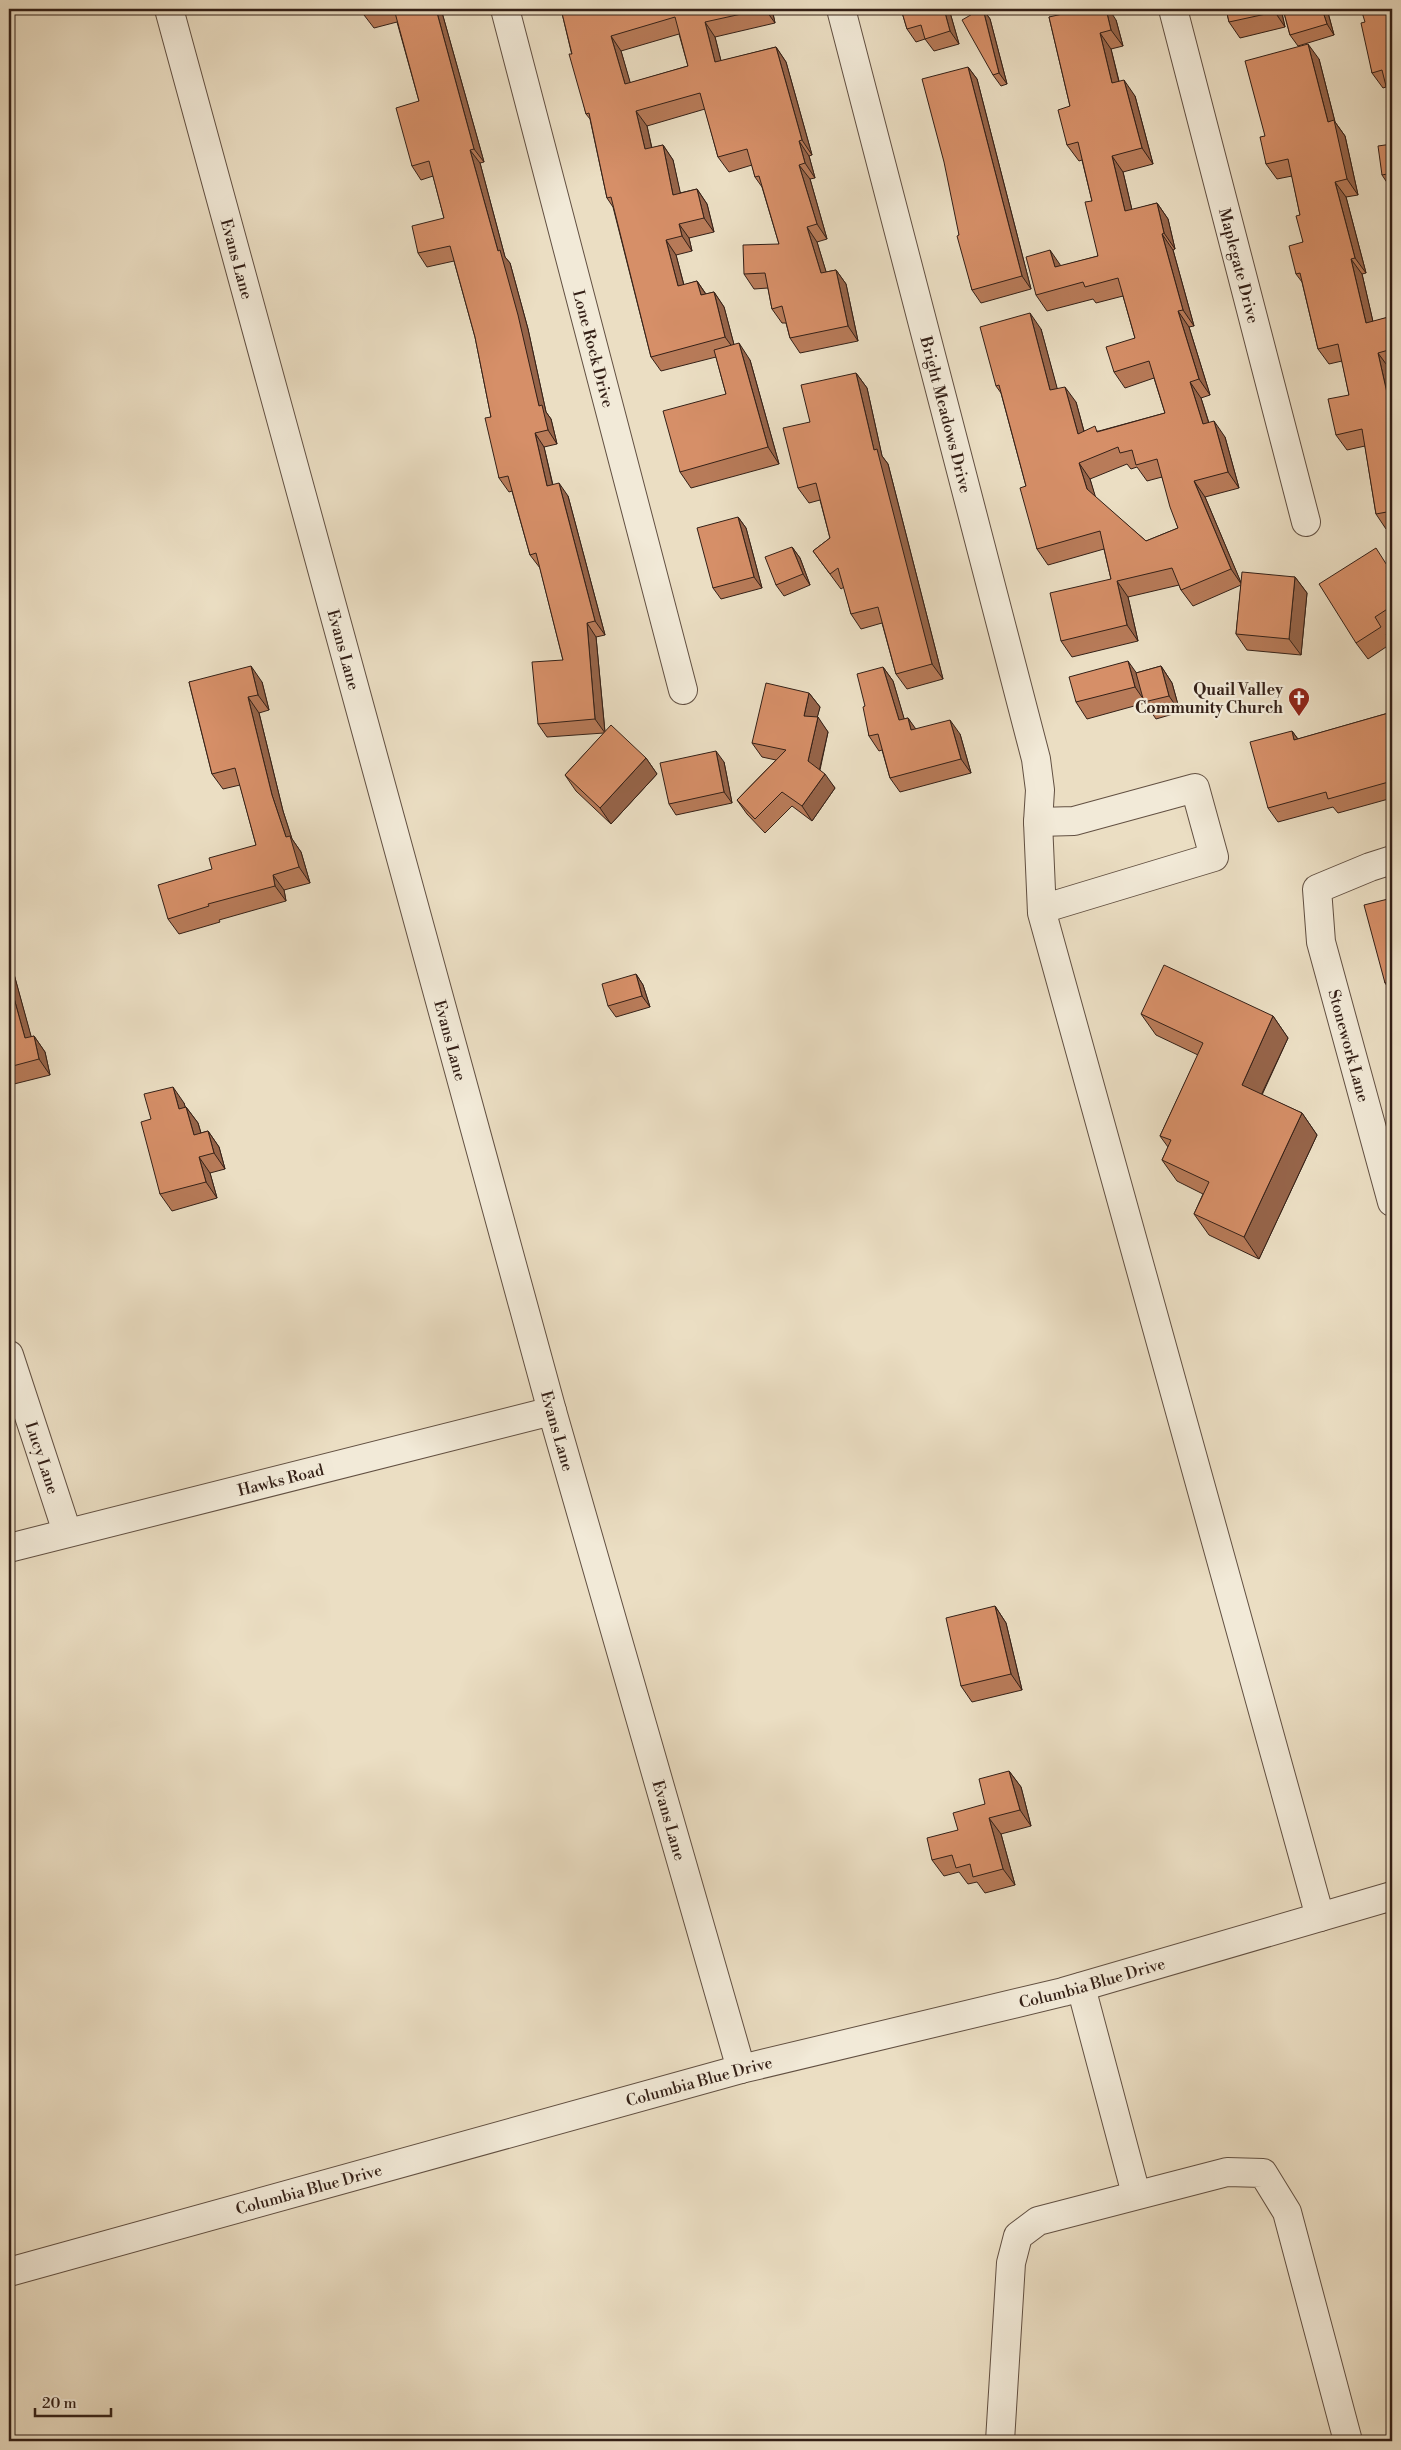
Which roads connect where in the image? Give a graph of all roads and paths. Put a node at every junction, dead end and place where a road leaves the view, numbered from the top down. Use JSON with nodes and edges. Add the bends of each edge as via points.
{"nodes":[{"id":1,"x":169,"y":9,"type":"edge"},
{"id":2,"x":505,"y":9,"type":"edge"},
{"id":3,"x":841,"y":9,"type":"edge"},
{"id":4,"x":1173,"y":9,"type":"edge"},
{"id":5,"x":1306,"y":522,"type":"dead end"},
{"id":6,"x":683,"y":690,"type":"dead end"},
{"id":7,"x":1038,"y":822,"type":"junction"},
{"id":8,"x":1392,"y":860,"type":"edge"},
{"id":9,"x":1042,"y":909,"type":"junction"},
{"id":10,"x":1392,"y":1202,"type":"edge"},
{"id":11,"x":9,"y":1355,"type":"edge"},
{"id":12,"x":552,"y":1411,"type":"junction"},
{"id":13,"x":67,"y":1532,"type":"junction"},
{"id":14,"x":9,"y":1548,"type":"edge"},
{"id":15,"x":1392,"y":1896,"type":"edge"},
{"id":16,"x":1320,"y":1916,"type":"junction"},
{"id":17,"x":1081,"y":1987,"type":"junction"},
{"id":18,"x":741,"y":2069,"type":"junction"},
{"id":19,"x":1136,"y":2194,"type":"junction"},
{"id":20,"x":9,"y":2272,"type":"edge"},
{"id":21,"x":1000,"y":2441,"type":"edge"},
{"id":22,"x":1348,"y":2441,"type":"edge"}],
"edges":[{"from":1,"to":12,"type":"street","name":"Evans Lane"},
{"from":2,"to":6,"type":"street","name":"Lone Rock Drive"},
{"from":3,"to":7,"type":"street","name":"Bright Meadows Drive","via":[[1036,759],[1040,790]]},
{"from":4,"to":5,"type":"street","name":"Maplegate Drive"},
{"from":7,"to":9,"type":"street","name":"Bright Meadows Drive"},
{"from":7,"to":9,"type":"street","via":[[1074,821],[1195,788],[1214,857]]},
{"from":8,"to":10,"type":"street","name":"Stonework Lane","via":[[1316,889],[1321,942]]},
{"from":9,"to":16,"type":"street","name":"Bright Meadows Drive"},
{"from":11,"to":13,"type":"street","name":"Lucy Lane"},
{"from":12,"to":13,"type":"street","name":"Hawks Road"},
{"from":12,"to":18,"type":"street","name":"Evans Lane"},
{"from":13,"to":14,"type":"street","name":"Hawks Road"},
{"from":15,"to":16,"type":"street","name":"Columbia Blue Drive"},
{"from":16,"to":17,"type":"street","name":"Columbia Blue Drive"},
{"from":17,"to":18,"type":"street","name":"Columbia Blue Drive"},
{"from":17,"to":19,"type":"street"},
{"from":18,"to":20,"type":"street","name":"Columbia Blue Drive"},
{"from":19,"to":21,"type":"street","via":[[1038,2220],[1018,2236],[1011,2263]]},
{"from":19,"to":22,"type":"street","via":[[1227,2172],[1263,2173],[1287,2212]]}]}
